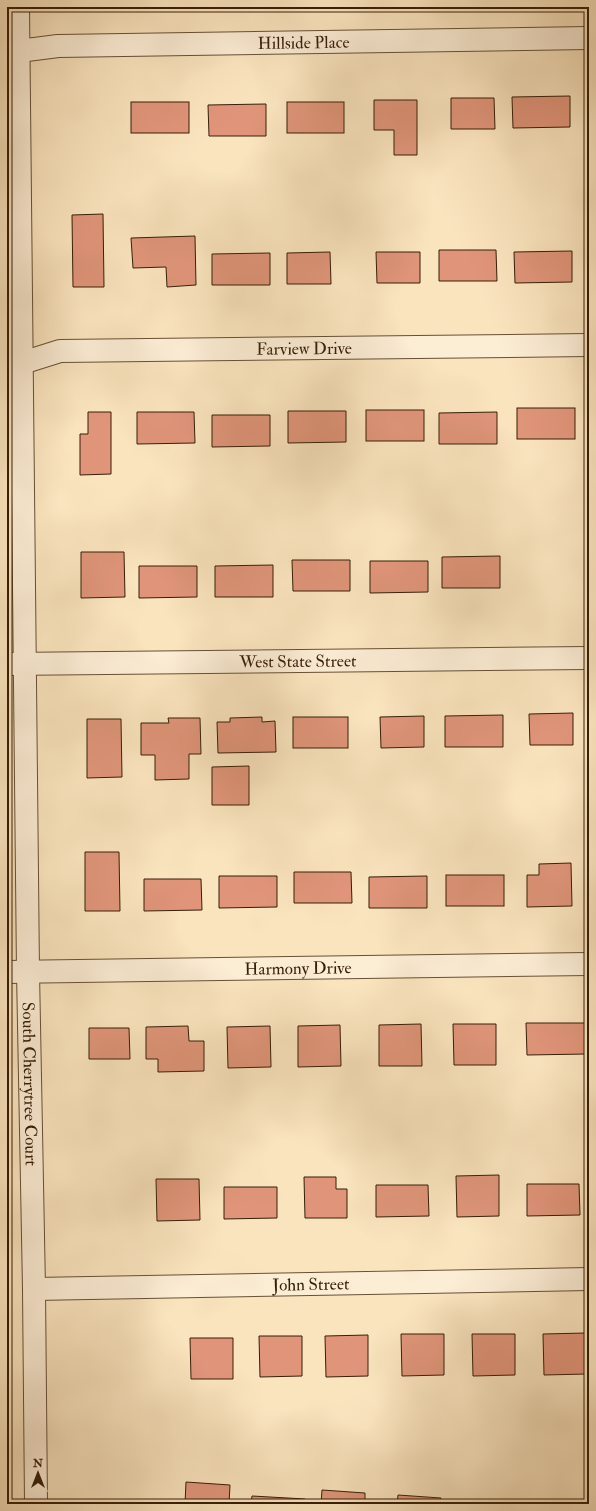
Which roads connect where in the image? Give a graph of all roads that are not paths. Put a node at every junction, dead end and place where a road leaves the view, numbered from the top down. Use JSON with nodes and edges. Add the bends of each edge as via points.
{"nodes":[{"id":1,"x":18,"y":7,"type":"edge"},
{"id":2,"x":589,"y":38,"type":"edge"},
{"id":3,"x":19,"y":51,"type":"junction"},
{"id":4,"x":13,"y":229,"type":"edge"},
{"id":5,"x":589,"y":345,"type":"edge"},
{"id":6,"x":14,"y":364,"type":"edge"},
{"id":7,"x":589,"y":658,"type":"edge"},
{"id":8,"x":16,"y":664,"type":"edge"},
{"id":9,"x":589,"y":964,"type":"edge"},
{"id":10,"x":17,"y":972,"type":"edge"},
{"id":11,"x":589,"y":1279,"type":"edge"},
{"id":12,"x":34,"y":1290,"type":"junction"},
{"id":13,"x":36,"y":1504,"type":"edge"}],
"edges":[{"from":1,"to":3,"type":"street","name":"South Cherrytree Court"},
{"from":2,"to":3,"type":"street","name":"Hillside Place","via":[[58,46]]},
{"from":3,"to":4,"type":"street","name":"South Cherrytree Court"},
{"from":4,"to":6,"type":"street","name":"South Cherrytree Court"},
{"from":5,"to":6,"type":"street","name":"Farview Drive","via":[[60,351]]},
{"from":6,"to":8,"type":"street","name":"South Cherrytree Court"},
{"from":7,"to":8,"type":"street","name":"West State Street"},
{"from":8,"to":10,"type":"street","name":"South Cherrytree Court"},
{"from":9,"to":10,"type":"street","name":"Harmony Drive"},
{"from":10,"to":12,"type":"street","name":"South Cherrytree Court"},
{"from":11,"to":12,"type":"street","name":"John Street"},
{"from":12,"to":13,"type":"street","name":"South Cherrytree Court"}]}
